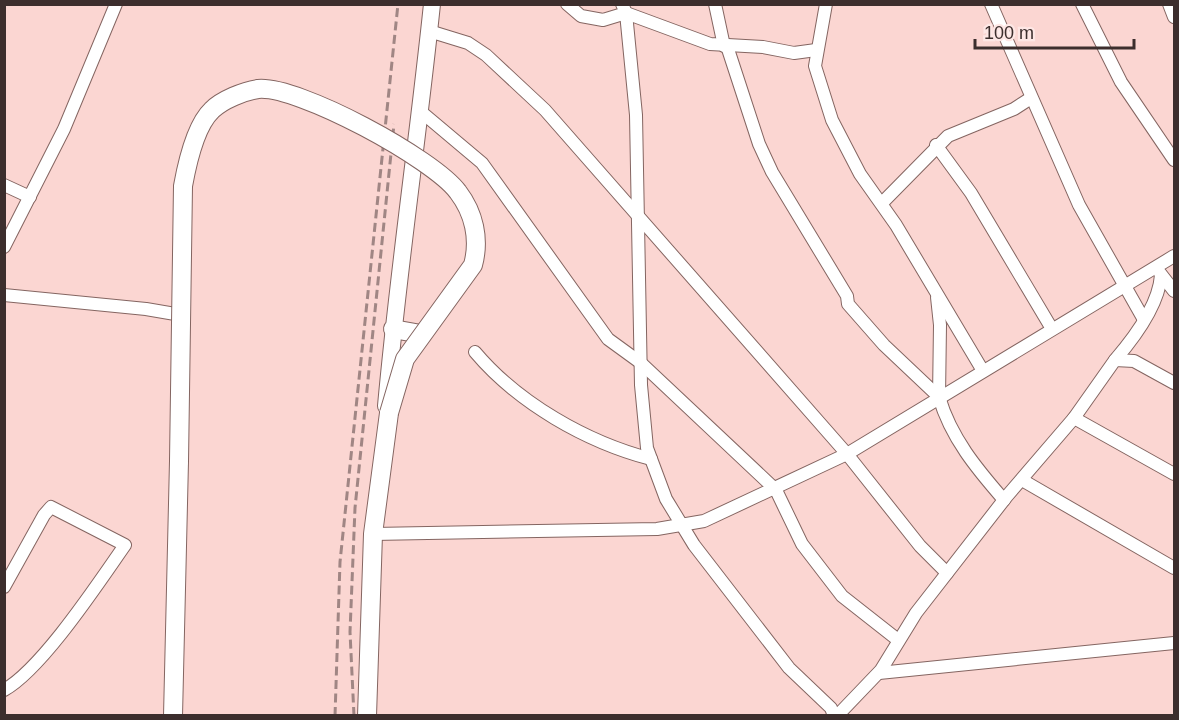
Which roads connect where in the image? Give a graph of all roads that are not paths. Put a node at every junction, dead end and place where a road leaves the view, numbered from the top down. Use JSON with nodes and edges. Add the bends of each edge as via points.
{"nodes":[{"id":1,"x":116,"y":4,"type":"edge"},
{"id":2,"x":432,"y":4,"type":"edge"},
{"id":3,"x":567,"y":4,"type":"edge"},
{"id":4,"x":715,"y":4,"type":"edge"},
{"id":5,"x":825,"y":4,"type":"edge"},
{"id":6,"x":991,"y":4,"type":"edge"},
{"id":7,"x":1082,"y":4,"type":"edge"},
{"id":8,"x":1169,"y":4,"type":"edge"},
{"id":9,"x":624,"y":9,"type":"edge"},
{"id":10,"x":1174,"y":17,"type":"edge"},
{"id":11,"x":429,"y":31,"type":"junction"},
{"id":12,"x":725,"y":46,"type":"junction"},
{"id":13,"x":816,"y":50,"type":"junction"},
{"id":14,"x":1031,"y":98,"type":"junction"},
{"id":15,"x":419,"y":110,"type":"junction"},
{"id":16,"x":936,"y":146,"type":"junction"},
{"id":17,"x":1174,"y":160,"type":"edge"},
{"id":18,"x":4,"y":185,"type":"edge"},
{"id":19,"x":30,"y":197,"type":"junction"},
{"id":20,"x":882,"y":203,"type":"junction"},
{"id":21,"x":638,"y":216,"type":"junction"},
{"id":22,"x":4,"y":247,"type":"edge"},
{"id":23,"x":1174,"y":256,"type":"edge"},
{"id":24,"x":1158,"y":271,"type":"junction"},
{"id":25,"x":1126,"y":285,"type":"junction"},
{"id":26,"x":1174,"y":291,"type":"edge"},
{"id":27,"x":936,"y":293,"type":"junction"},
{"id":28,"x":4,"y":295,"type":"edge"},
{"id":29,"x":181,"y":315,"type":"junction"},
{"id":30,"x":1143,"y":318,"type":"junction"},
{"id":31,"x":393,"y":329,"type":"junction"},
{"id":32,"x":1052,"y":329,"type":"junction"},
{"id":33,"x":421,"y":334,"type":"junction"},
{"id":34,"x":475,"y":352,"type":"dead end"},
{"id":35,"x":1115,"y":360,"type":"junction"},
{"id":36,"x":641,"y":363,"type":"junction"},
{"id":37,"x":983,"y":371,"type":"junction"},
{"id":38,"x":1174,"y":383,"type":"edge"},
{"id":39,"x":939,"y":398,"type":"junction"},
{"id":40,"x":1074,"y":418,"type":"junction"},
{"id":41,"x":847,"y":454,"type":"junction"},
{"id":42,"x":651,"y":459,"type":"junction"},
{"id":43,"x":380,"y":474,"type":"junction"},
{"id":44,"x":1174,"y":474,"type":"edge"},
{"id":45,"x":1022,"y":480,"type":"junction"},
{"id":46,"x":776,"y":489,"type":"junction"},
{"id":47,"x":1004,"y":500,"type":"junction"},
{"id":48,"x":682,"y":526,"type":"junction"},
{"id":49,"x":373,"y":534,"type":"junction"},
{"id":50,"x":1174,"y":568,"type":"edge"},
{"id":51,"x":947,"y":573,"type":"junction"},
{"id":52,"x":4,"y":587,"type":"edge"},
{"id":53,"x":898,"y":640,"type":"junction"},
{"id":54,"x":1174,"y":643,"type":"edge"},
{"id":55,"x":879,"y":673,"type":"junction"},
{"id":56,"x":4,"y":690,"type":"edge"},
{"id":57,"x":174,"y":716,"type":"edge"},
{"id":58,"x":367,"y":716,"type":"edge"},
{"id":59,"x":835,"y":716,"type":"edge"}],
"edges":[{"from":1,"to":19,"type":"street","via":[[64,129]]},
{"from":2,"to":11,"type":"main road"},
{"from":3,"to":9,"type":"street","via":[[581,16],[603,20]]},
{"from":4,"to":12,"type":"street"},
{"from":5,"to":13,"type":"street"},
{"from":6,"to":14,"type":"street"},
{"from":7,"to":17,"type":"street","via":[[1121,82]]},
{"from":8,"to":10,"type":"street"},
{"from":9,"to":12,"type":"street","via":[[693,39]]},
{"from":9,"to":21,"type":"street","via":[[636,114]]},
{"from":11,"to":15,"type":"main road"},
{"from":11,"to":21,"type":"street","via":[[468,43],[486,55],[545,110]]},
{"from":12,"to":13,"type":"street","via":[[794,53]]},
{"from":12,"to":39,"type":"street","via":[[772,172],[847,296],[848,304]]},
{"from":13,"to":20,"type":"street","via":[[815,66],[832,120],[860,174]]},
{"from":14,"to":16,"type":"street","via":[[948,136]]},
{"from":14,"to":25,"type":"street","via":[[1079,205]]},
{"from":15,"to":31,"type":"main road"},
{"from":15,"to":36,"type":"street","via":[[482,163],[608,339]]},
{"from":16,"to":20,"type":"street"},
{"from":16,"to":32,"type":"street","via":[[971,193]]},
{"from":18,"to":19,"type":"street"},
{"from":19,"to":22,"type":"street"},
{"from":20,"to":27,"type":"street"},
{"from":21,"to":36,"type":"street"},
{"from":21,"to":41,"type":"street"},
{"from":23,"to":24,"type":"street"},
{"from":24,"to":25,"type":"street"},
{"from":24,"to":26,"type":"street"},
{"from":24,"to":30,"type":"street","via":[[1160,290]]},
{"from":25,"to":30,"type":"street"},
{"from":25,"to":32,"type":"street"},
{"from":27,"to":37,"type":"street"},
{"from":27,"to":39,"type":"street","via":[[940,325]]},
{"from":28,"to":29,"type":"street"},
{"from":29,"to":33,"type":"main road","bridge":true,"via":[[183,186],[190,149],[211,111],[225,101],[258,89],[307,99],[421,160],[458,191],[476,233],[473,265]]},
{"from":29,"to":57,"type":"main road","bridge":true},
{"from":30,"to":35,"type":"street","via":[[1128,346]]},
{"from":31,"to":33,"type":"main road"},
{"from":31,"to":43,"type":"main road"},
{"from":32,"to":37,"type":"street"},
{"from":33,"to":43,"type":"main road","bridge":true,"via":[[405,359],[389,414]]},
{"from":34,"to":42,"type":"street","via":[[493,374],[543,410],[589,436]]},
{"from":35,"to":38,"type":"street","via":[[1134,361]]},
{"from":35,"to":40,"type":"street"},
{"from":36,"to":42,"type":"street"},
{"from":36,"to":46,"type":"street"},
{"from":37,"to":39,"type":"street"},
{"from":39,"to":41,"type":"street"},
{"from":39,"to":47,"type":"street","via":[[961,445]]},
{"from":40,"to":44,"type":"street"},
{"from":40,"to":45,"type":"street"},
{"from":41,"to":46,"type":"street"},
{"from":41,"to":51,"type":"street","via":[[920,546]]},
{"from":42,"to":48,"type":"street","via":[[666,499]]},
{"from":43,"to":49,"type":"main road"},
{"from":45,"to":47,"type":"street"},
{"from":45,"to":50,"type":"street"},
{"from":46,"to":48,"type":"street","via":[[704,521]]},
{"from":46,"to":53,"type":"street","via":[[802,544],[842,596]]},
{"from":47,"to":51,"type":"street"},
{"from":48,"to":49,"type":"street","via":[[569,532]]},
{"from":48,"to":59,"type":"street","via":[[789,668]]},
{"from":49,"to":58,"type":"main road"},
{"from":51,"to":53,"type":"street"},
{"from":52,"to":56,"type":"street","via":[[51,507],[125,545],[44,654]]},
{"from":53,"to":55,"type":"street"},
{"from":54,"to":55,"type":"street"},
{"from":55,"to":59,"type":"street"}]}
